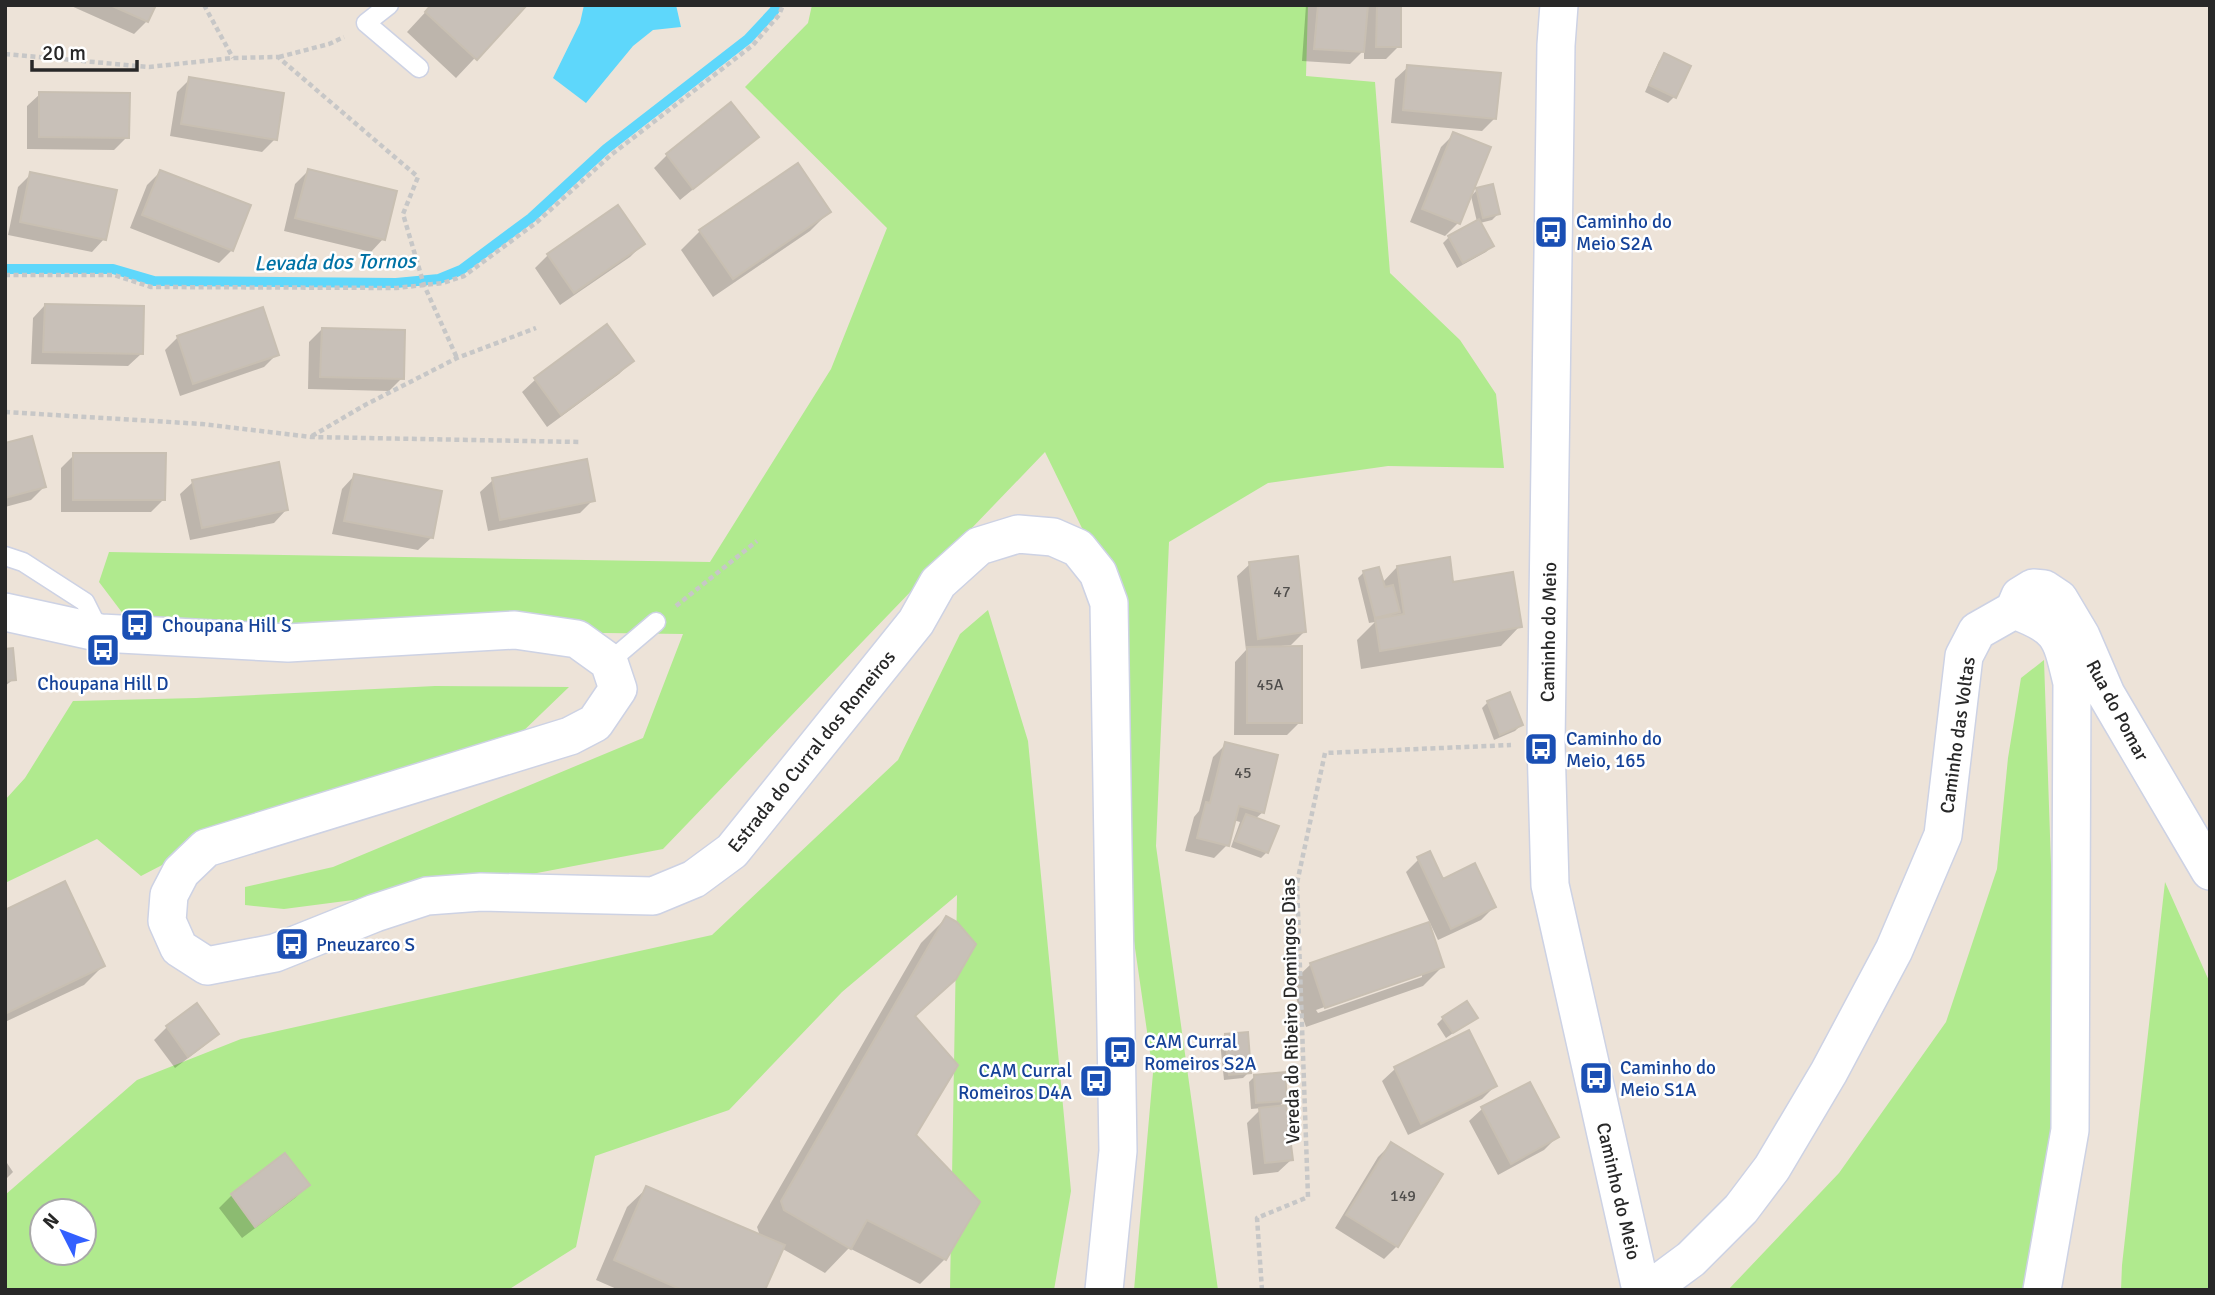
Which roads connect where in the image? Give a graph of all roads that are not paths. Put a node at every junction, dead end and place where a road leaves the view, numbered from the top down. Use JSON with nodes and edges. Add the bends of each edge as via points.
{"nodes":[{"id":1,"x":389,"y":5,"type":"edge"},
{"id":2,"x":1559,"y":5,"type":"edge"},
{"id":3,"x":419,"y":68,"type":"dead end"},
{"id":4,"x":5,"y":556,"type":"edge"},
{"id":5,"x":2014,"y":610,"type":"junction"},
{"id":6,"x":5,"y":612,"type":"edge"},
{"id":7,"x":656,"y":622,"type":"road end"},
{"id":8,"x":101,"y":633,"type":"junction"},
{"id":9,"x":609,"y":662,"type":"junction"},
{"id":10,"x":2210,"y":871,"type":"edge"},
{"id":11,"x":1104,"y":1290,"type":"edge"},
{"id":12,"x":1642,"y":1290,"type":"edge"},
{"id":13,"x":1649,"y":1290,"type":"edge"},
{"id":14,"x":2042,"y":1290,"type":"edge"}],
"edges":[{"from":1,"to":3,"type":"lane","via":[[366,23]]},
{"from":2,"to":12,"type":"street","name":"Caminho do Meio","via":[[1546,743],[1550,885]]},
{"from":4,"to":8,"type":"lane","via":[[23,562],[85,602]]},
{"from":5,"to":10,"type":"street","name":"Rua do Pomar","via":[[2020,596],[2033,588],[2059,599],[2106,694]]},
{"from":5,"to":13,"type":"street","name":"Caminho das Voltas","via":[[1978,631],[1964,656],[1943,835],[1894,950],[1842,1048],[1772,1168],[1741,1209],[1691,1259]]},
{"from":5,"to":14,"type":"street","via":[[2052,628],[2062,641],[2072,683],[2070,1130]]},
{"from":6,"to":8,"type":"street"},
{"from":7,"to":9,"type":"lane"},
{"from":8,"to":9,"type":"street","via":[[288,643],[515,630],[577,639]]},
{"from":9,"to":11,"type":"street","name":"Estrada do Curral dos Romeiros","via":[[618,689],[595,723],[570,736],[206,848],[181,872],[169,895],[167,921],[179,948],[207,965],[275,953],[427,896],[481,892],[653,896],[694,878],[732,851],[916,622],[938,583],[979,546],[1018,534],[1053,537],[1078,548],[1098,573],[1109,603],[1118,1151]]}]}
